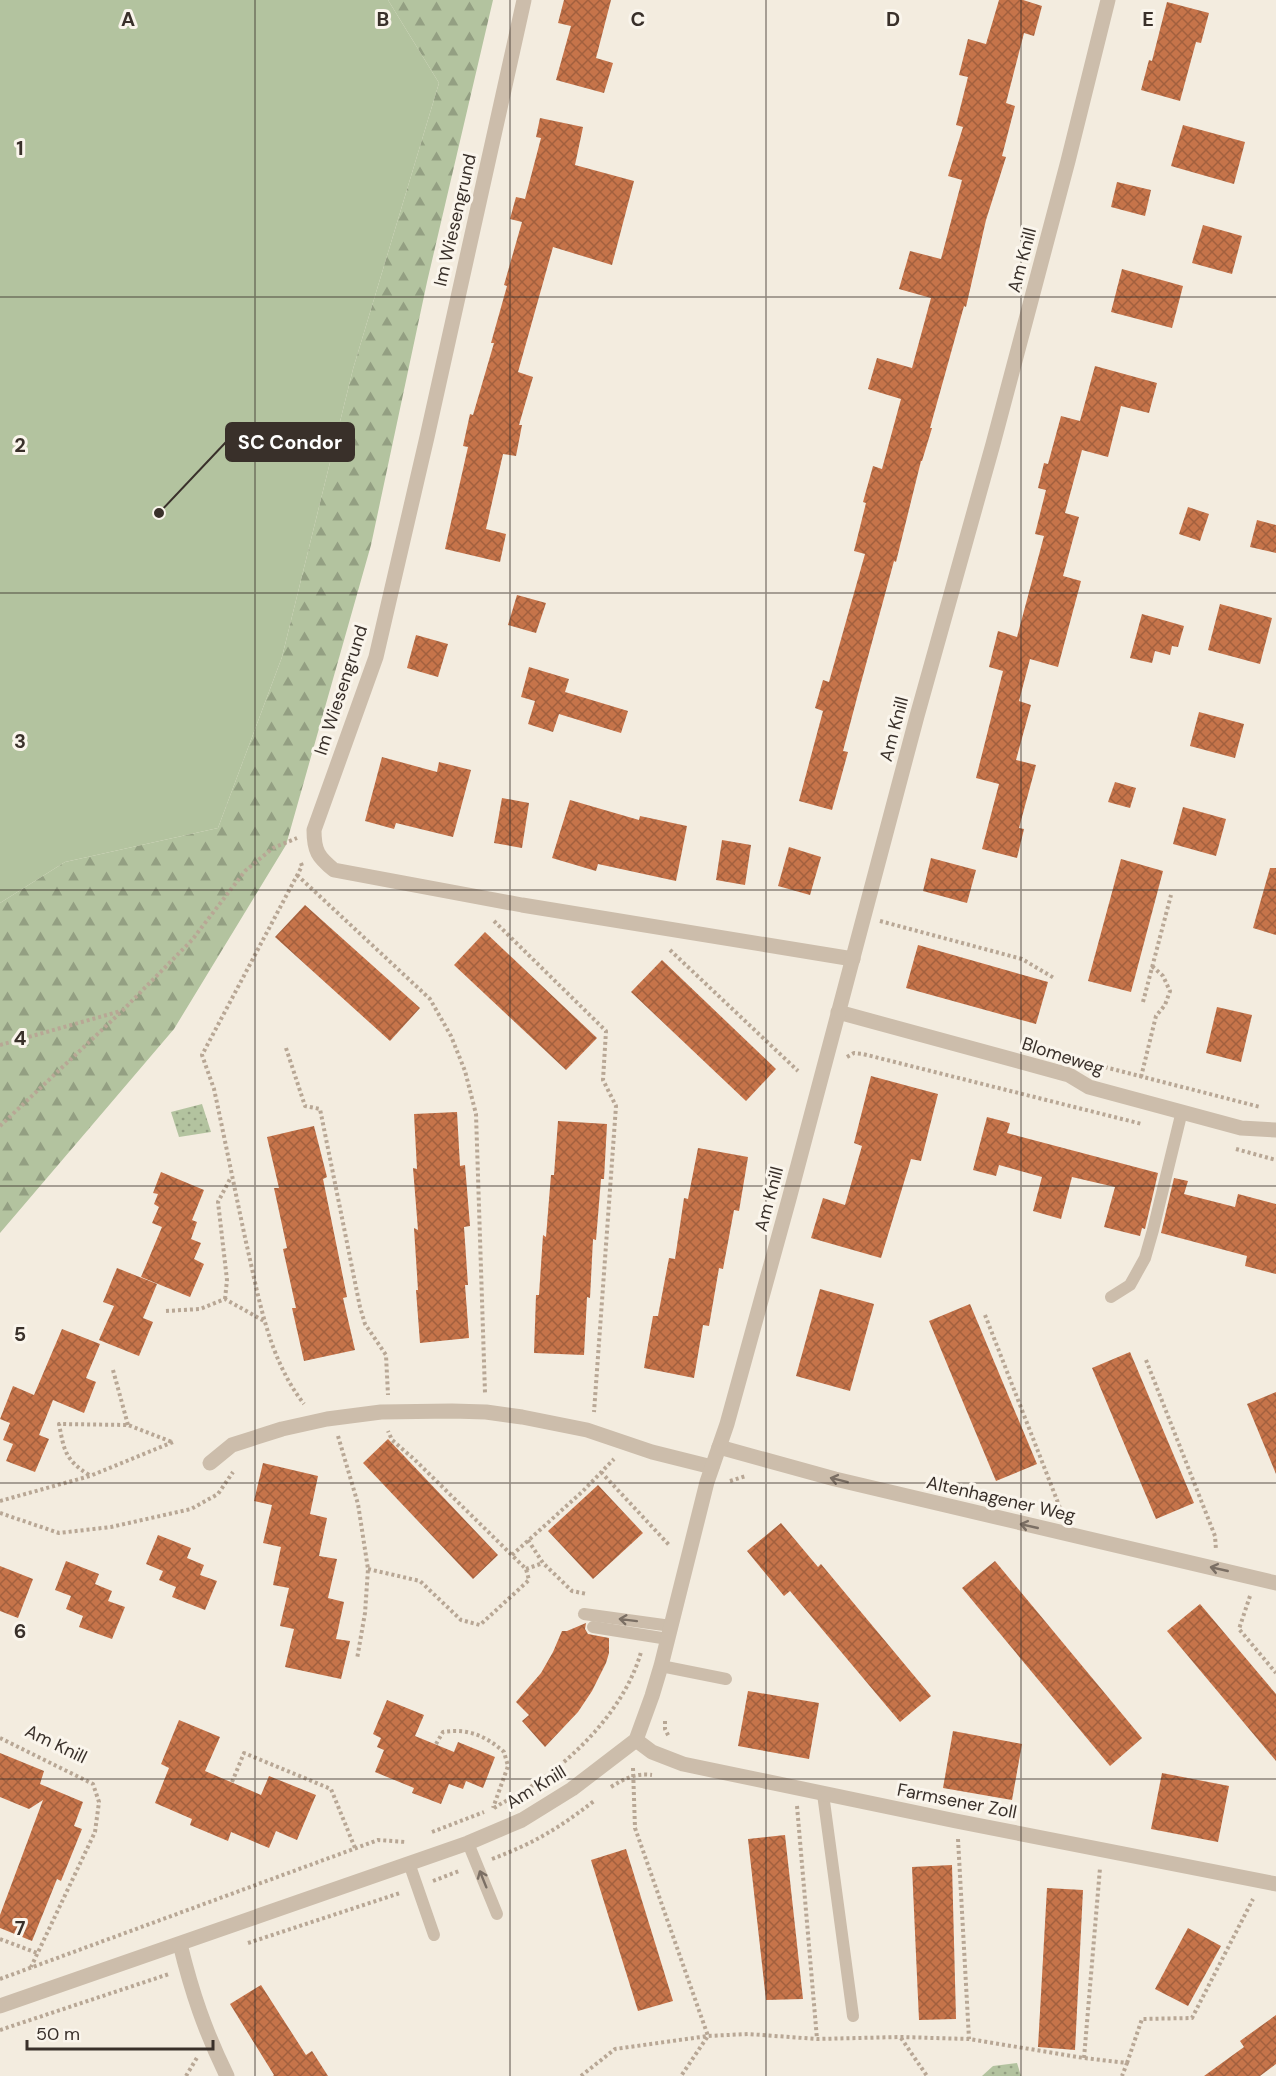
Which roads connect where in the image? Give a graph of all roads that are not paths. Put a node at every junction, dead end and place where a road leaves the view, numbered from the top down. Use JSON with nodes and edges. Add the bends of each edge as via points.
{"nodes":[{"id":1,"x":524,"y":0,"type":"edge"},
{"id":2,"x":1108,"y":0,"type":"edge"},
{"id":3,"x":853,"y":959,"type":"junction"},
{"id":4,"x":838,"y":1012,"type":"junction"},
{"id":5,"x":1182,"y":1112,"type":"junction"},
{"id":6,"x":1276,"y":1130,"type":"edge"},
{"id":7,"x":1112,"y":1297,"type":"dead end"},
{"id":8,"x":719,"y":1447,"type":"junction"},
{"id":9,"x":210,"y":1463,"type":"dead end"},
{"id":10,"x":712,"y":1467,"type":"junction"},
{"id":11,"x":1276,"y":1583,"type":"edge"},
{"id":12,"x":584,"y":1614,"type":"dead end"},
{"id":13,"x":593,"y":1627,"type":"dead end"},
{"id":14,"x":669,"y":1633,"type":"junction"},
{"id":15,"x":661,"y":1666,"type":"junction"},
{"id":16,"x":726,"y":1679,"type":"dead end"},
{"id":17,"x":636,"y":1740,"type":"junction"},
{"id":18,"x":823,"y":1794,"type":"junction"},
{"id":19,"x":468,"y":1843,"type":"junction"},
{"id":20,"x":409,"y":1863,"type":"junction"},
{"id":21,"x":1276,"y":1884,"type":"edge"},
{"id":22,"x":497,"y":1914,"type":"dead end"},
{"id":23,"x":434,"y":1935,"type":"dead end"},
{"id":24,"x":180,"y":1944,"type":"junction"},
{"id":25,"x":0,"y":2006,"type":"edge"},
{"id":26,"x":853,"y":2016,"type":"dead end"},
{"id":27,"x":227,"y":2076,"type":"edge"}],
"edges":[{"from":1,"to":3,"type":"street","name":"Im Wiesengrund","via":[[376,657],[314,830],[314,845],[320,859],[334,870]]},
{"from":2,"to":3,"type":"street","name":"Am Knill"},
{"from":3,"to":4,"type":"street","name":"Am Knill"},
{"from":4,"to":5,"type":"street","name":"Blomeweg","via":[[1069,1076],[1089,1087]]},
{"from":4,"to":8,"type":"street","name":"Am Knill"},
{"from":5,"to":6,"type":"street","name":"Blomeweg","via":[[1241,1128]]},
{"from":5,"to":7,"type":"lane","via":[[1145,1258],[1130,1285]]},
{"from":8,"to":10,"type":"street","name":"Am Knill"},
{"from":11,"to":8,"type":"street","name":"Altenhagener Weg","one_way":true,"via":[[835,1479]]},
{"from":9,"to":10,"type":"street","via":[[232,1445],[327,1419],[381,1412],[452,1411],[522,1417],[587,1430]]},
{"from":10,"to":14,"type":"street","name":"Am Knill"},
{"from":14,"to":12,"type":"lane","one_way":true},
{"from":13,"to":14,"type":"lane","via":[[646,1635]]},
{"from":14,"to":15,"type":"street","name":"Am Knill"},
{"from":15,"to":16,"type":"lane"},
{"from":15,"to":17,"type":"street","name":"Am Knill"},
{"from":17,"to":18,"type":"street","name":"Farmsener Zoll","via":[[652,1752],[683,1764]]},
{"from":17,"to":19,"type":"street","name":"Am Knill","via":[[532,1814]]},
{"from":18,"to":21,"type":"street","name":"Farmsener Zoll"},
{"from":18,"to":26,"type":"lane"},
{"from":19,"to":20,"type":"street","name":"Am Knill"},
{"from":22,"to":19,"type":"lane","one_way":true},
{"from":20,"to":23,"type":"lane"},
{"from":20,"to":24,"type":"street","name":"Am Knill"},
{"from":24,"to":25,"type":"street","name":"Am Knill"},
{"from":24,"to":27,"type":"street","via":[[194,1999]]}]}
